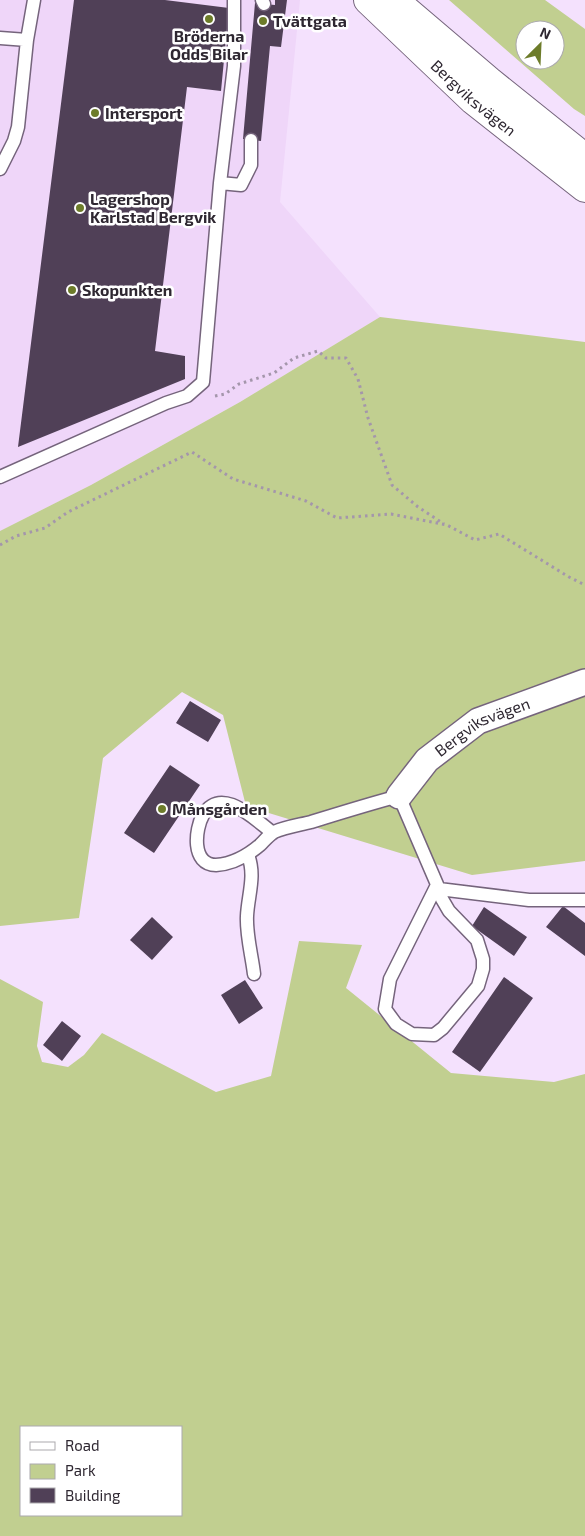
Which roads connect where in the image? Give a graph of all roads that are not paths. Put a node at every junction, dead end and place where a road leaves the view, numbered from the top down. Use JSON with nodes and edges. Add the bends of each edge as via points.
{"nodes":[{"id":1,"x":34,"y":0,"type":"edge"},
{"id":2,"x":234,"y":0,"type":"edge"},
{"id":3,"x":357,"y":0,"type":"edge"},
{"id":4,"x":368,"y":0,"type":"edge"},
{"id":5,"x":394,"y":0,"type":"edge"},
{"id":6,"x":0,"y":38,"type":"edge"},
{"id":7,"x":406,"y":38,"type":"junction"},
{"id":8,"x":28,"y":40,"type":"junction"},
{"id":9,"x":251,"y":140,"type":"dead end"},
{"id":10,"x":585,"y":158,"type":"edge"},
{"id":11,"x":0,"y":170,"type":"edge"},
{"id":12,"x":220,"y":183,"type":"junction"},
{"id":13,"x":585,"y":188,"type":"edge"},
{"id":14,"x":0,"y":477,"type":"edge"},
{"id":15,"x":585,"y":682,"type":"edge"},
{"id":16,"x":398,"y":796,"type":"junction"},
{"id":17,"x":273,"y":832,"type":"junction"},
{"id":18,"x":248,"y":855,"type":"junction"},
{"id":19,"x":438,"y":887,"type":"junction"},
{"id":20,"x":585,"y":900,"type":"edge"},
{"id":21,"x":254,"y":974,"type":"dead end"}],
"edges":[{"from":1,"to":8,"type":"lane"},
{"from":2,"to":12,"type":"lane","via":[[234,66]]},
{"from":3,"to":7,"type":"street"},
{"from":4,"to":7,"type":"street","name":"Bergviksvägen"},
{"from":5,"to":10,"type":"street","name":"Bergviksvägen"},
{"from":6,"to":8,"type":"lane"},
{"from":7,"to":13,"type":"street","name":"Bergviksvägen","via":[[473,100]]},
{"from":8,"to":11,"type":"lane","via":[[18,127]]},
{"from":9,"to":12,"type":"lane","via":[[251,165],[241,185]]},
{"from":12,"to":14,"type":"lane","via":[[203,382],[187,396]]},
{"from":15,"to":16,"type":"street","name":"Bergviksvägen","via":[[478,721],[427,760]]},
{"from":16,"to":17,"type":"lane"},
{"from":16,"to":19,"type":"lane"},
{"from":17,"to":18,"type":"lane"},
{"from":17,"to":18,"type":"lane","via":[[231,803],[222,802],[209,808],[197,827],[198,852],[203,860],[214,865]]},
{"from":18,"to":21,"type":"lane","via":[[252,878],[246,918]]},
{"from":19,"to":19,"type":"lane","via":[[449,911],[477,940],[483,969],[478,986],[443,1028],[434,1035],[412,1034],[396,1024],[385,1009],[386,997],[390,979]]},
{"from":19,"to":20,"type":"lane","via":[[529,900]]}]}
